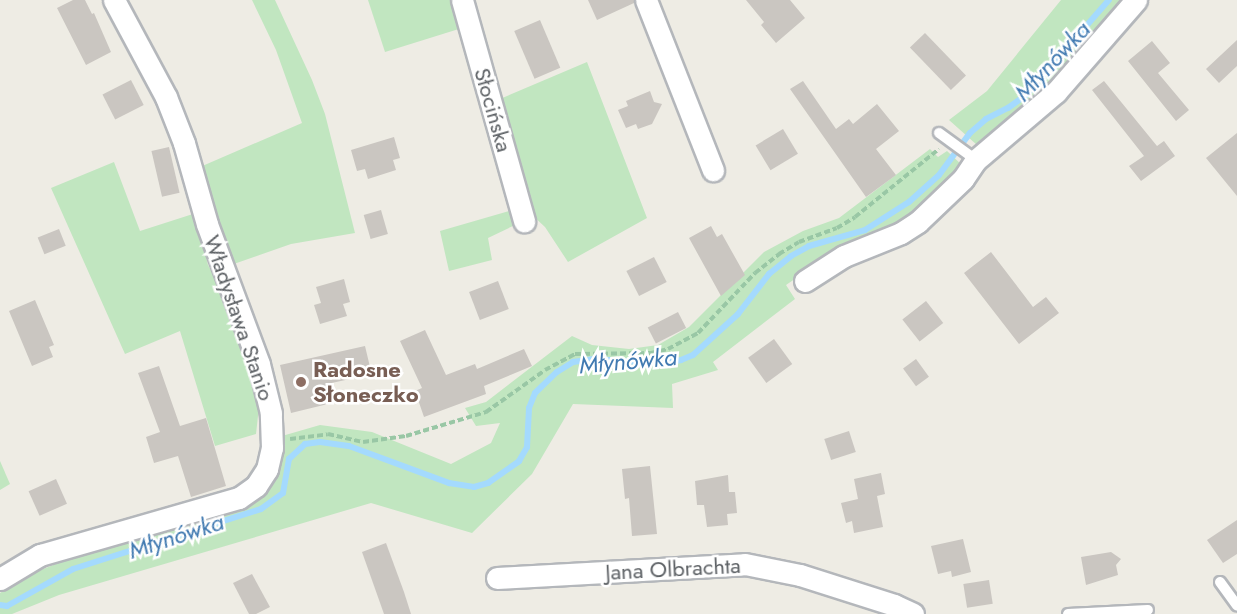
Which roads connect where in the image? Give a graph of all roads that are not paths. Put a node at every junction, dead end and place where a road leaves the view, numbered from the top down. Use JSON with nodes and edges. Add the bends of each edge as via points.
{"nodes":[{"id":1,"x":114,"y":0,"type":"edge"},
{"id":2,"x":462,"y":0,"type":"edge"},
{"id":3,"x":646,"y":0,"type":"edge"},
{"id":4,"x":1136,"y":0,"type":"edge"},
{"id":5,"x":939,"y":133,"type":"dead end"},
{"id":6,"x":973,"y":157,"type":"junction"},
{"id":7,"x":713,"y":170,"type":"dead end"},
{"id":8,"x":524,"y":220,"type":"dead end"},
{"id":9,"x":805,"y":281,"type":"dead end"},
{"id":10,"x":497,"y":578,"type":"dead end"},
{"id":11,"x":0,"y":579,"type":"edge"},
{"id":12,"x":1220,"y":582,"type":"dead end"},
{"id":13,"x":1237,"y":604,"type":"edge"},
{"id":14,"x":1148,"y":610,"type":"dead end"},
{"id":15,"x":913,"y":614,"type":"edge"},
{"id":16,"x":1068,"y":614,"type":"edge"}],
"edges":[{"from":1,"to":11,"type":"street","name":"Władysława Stanio","via":[[166,97],[184,143],[207,224],[259,364],[271,412],[272,448],[267,468],[256,486],[239,498],[40,555]]},
{"from":2,"to":8,"type":"street","name":"Słocińska"},
{"from":3,"to":7,"type":"street"},
{"from":4,"to":6,"type":"street","via":[[1056,92]]},
{"from":5,"to":6,"type":"lane"},
{"from":6,"to":9,"type":"street","via":[[963,179],[911,227],[844,256]]},
{"from":10,"to":15,"type":"street","name":"Jana Olbrachta","via":[[745,564],[800,575]]},
{"from":12,"to":13,"type":"lane"},
{"from":14,"to":16,"type":"lane"}]}
